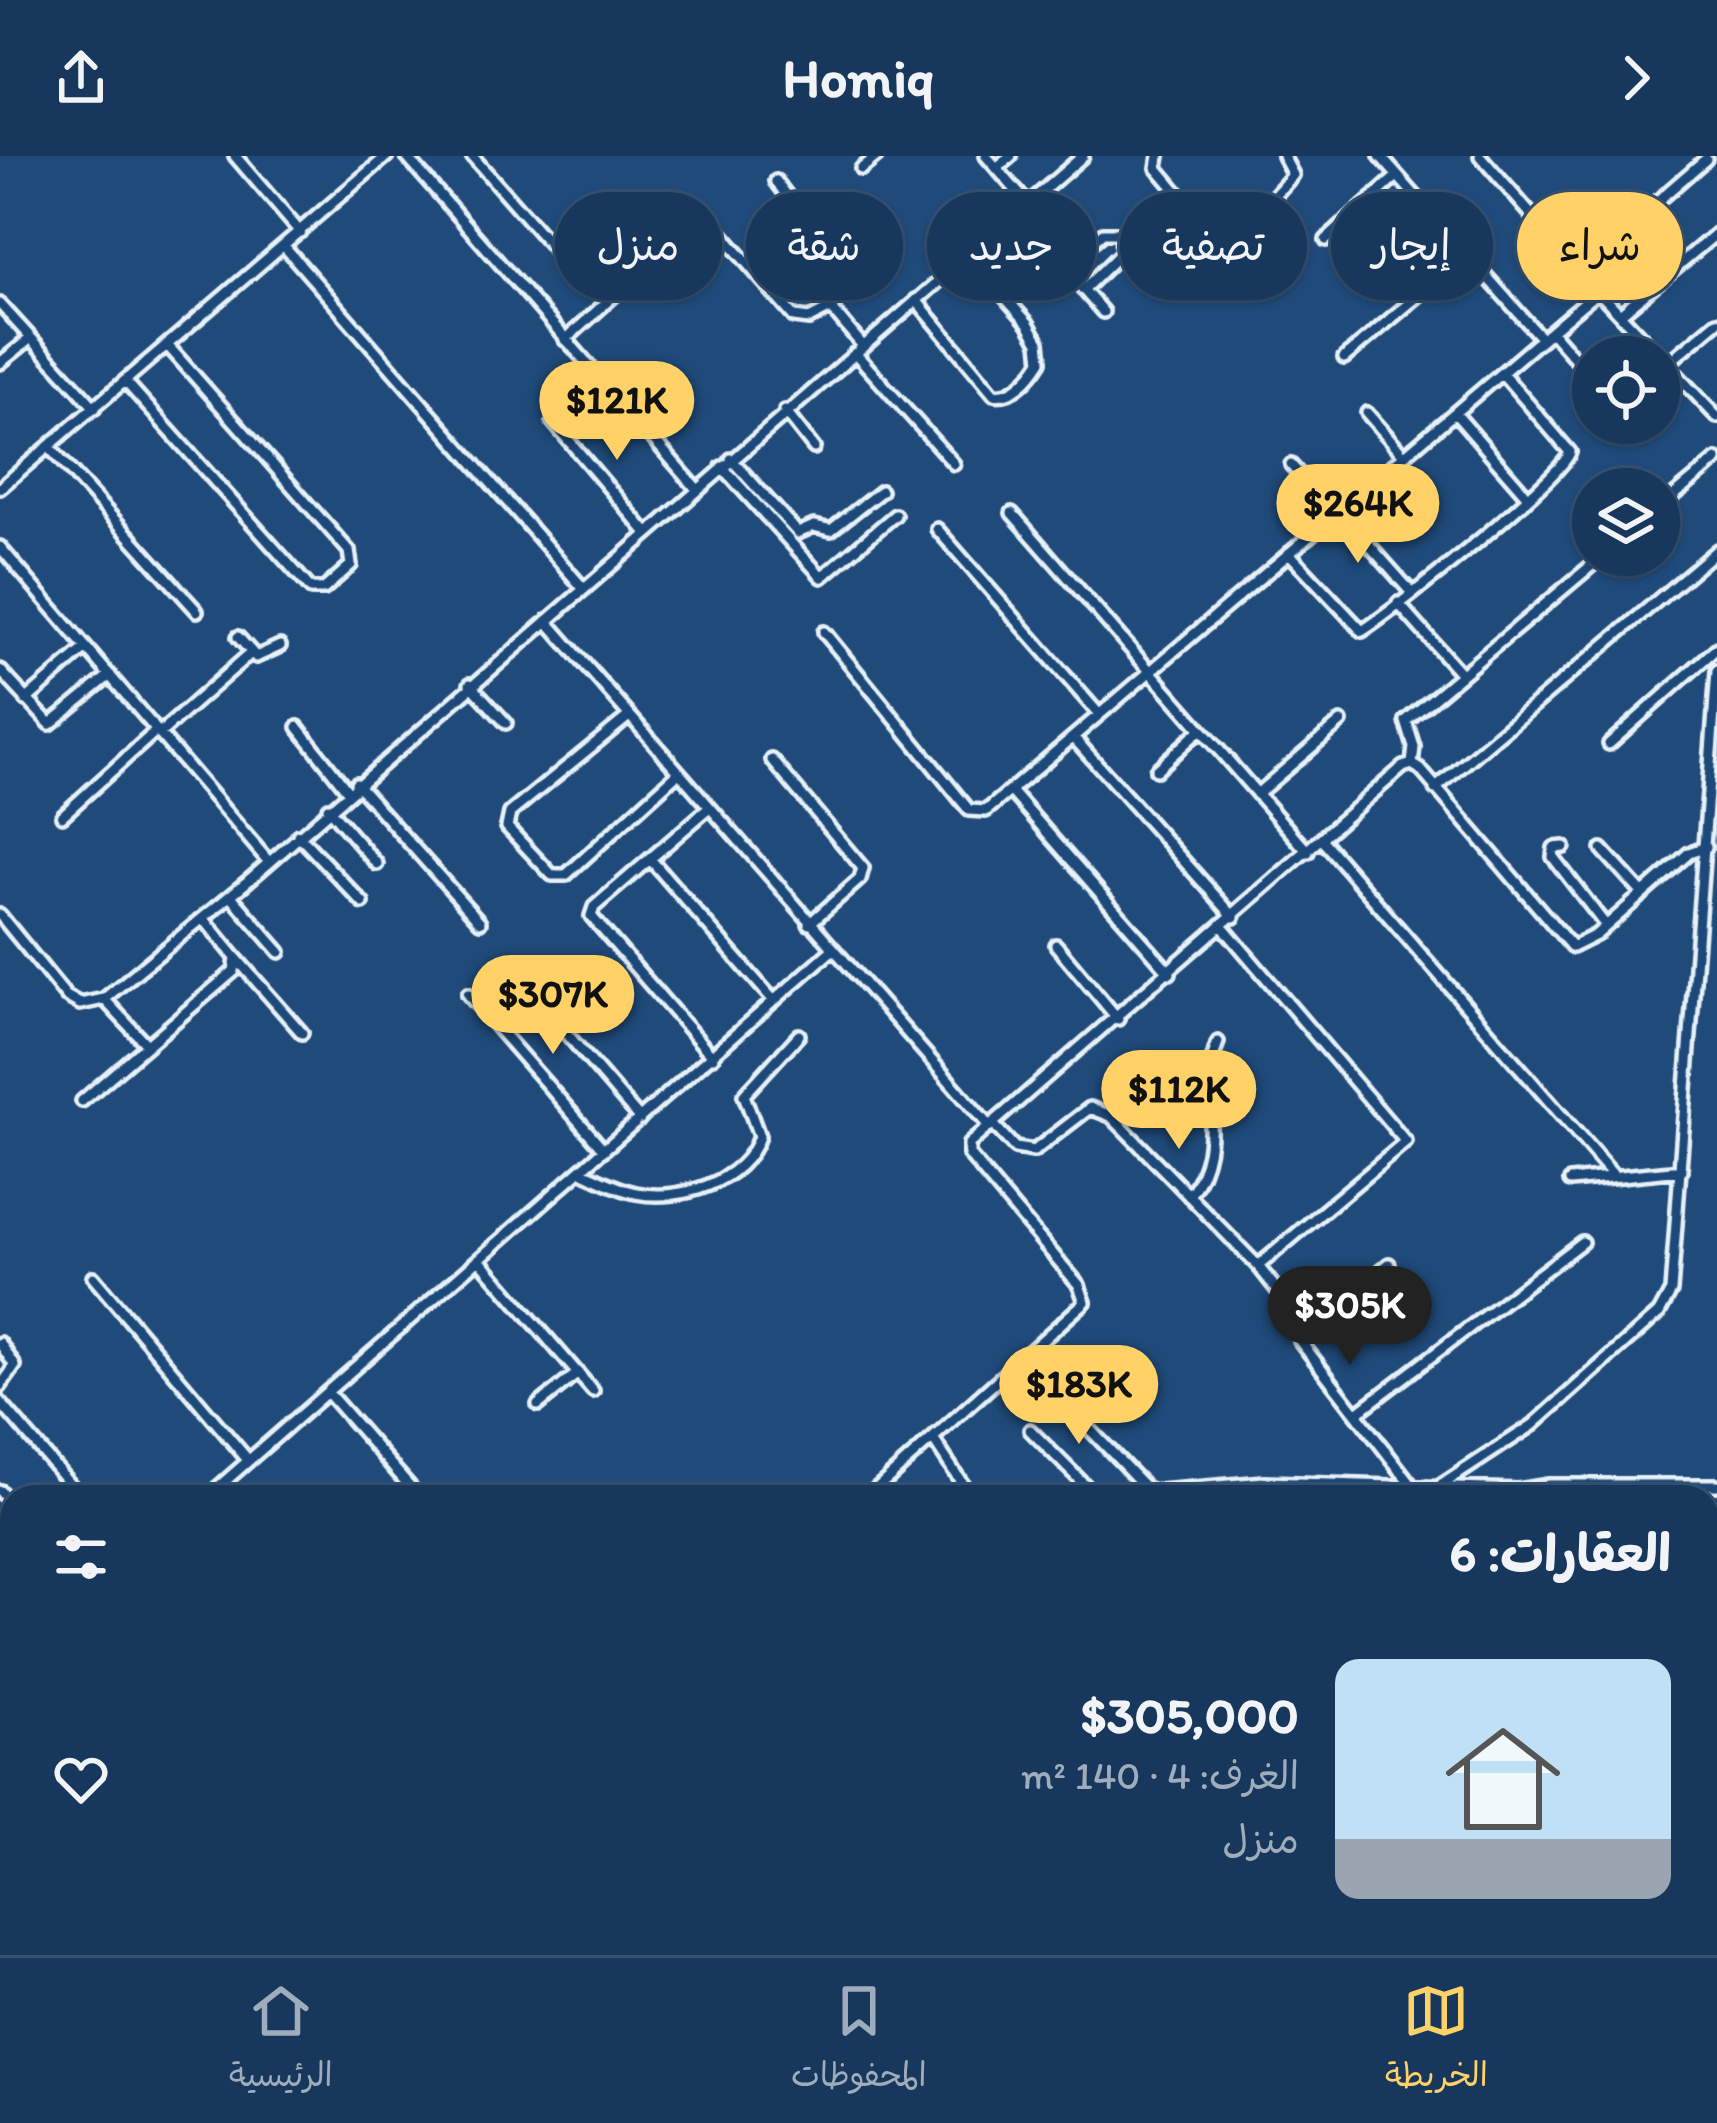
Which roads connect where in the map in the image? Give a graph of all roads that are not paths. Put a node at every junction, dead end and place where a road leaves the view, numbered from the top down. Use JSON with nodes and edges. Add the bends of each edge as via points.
{"nodes":[{"id":1,"x":235,"y":156,"type":"edge"},
{"id":2,"x":387,"y":156,"type":"edge"},
{"id":3,"x":406,"y":156,"type":"edge"},
{"id":4,"x":472,"y":156,"type":"edge"},
{"id":5,"x":877,"y":156,"type":"edge"},
{"id":6,"x":986,"y":156,"type":"edge"},
{"id":7,"x":1011,"y":156,"type":"edge"},
{"id":8,"x":1083,"y":156,"type":"edge"},
{"id":9,"x":1159,"y":156,"type":"edge"},
{"id":10,"x":1283,"y":156,"type":"edge"},
{"id":11,"x":1380,"y":156,"type":"edge"},
{"id":12,"x":1480,"y":156,"type":"edge"},
{"id":13,"x":1706,"y":159,"type":"dead end"},
{"id":14,"x":997,"y":168,"type":"junction"},
{"id":15,"x":861,"y":169,"type":"dead end"},
{"id":16,"x":1397,"y":176,"type":"junction"},
{"id":17,"x":776,"y":181,"type":"dead end"},
{"id":18,"x":1018,"y":192,"type":"edge"},
{"id":19,"x":1041,"y":192,"type":"edge"},
{"id":20,"x":1412,"y":192,"type":"edge"},
{"id":21,"x":1668,"y":192,"type":"edge"},
{"id":22,"x":1517,"y":198,"type":"edge"},
{"id":23,"x":300,"y":232,"type":"junction"},
{"id":24,"x":1717,"y":233,"type":"edge"},
{"id":25,"x":1096,"y":239,"type":"edge"},
{"id":26,"x":1326,"y":240,"type":"dead end"},
{"id":27,"x":284,"y":246,"type":"junction"},
{"id":28,"x":555,"y":250,"type":"edge"},
{"id":29,"x":1096,"y":277,"type":"edge"},
{"id":30,"x":1493,"y":280,"type":"edge"},
{"id":31,"x":927,"y":291,"type":"edge"},
{"id":32,"x":1006,"y":300,"type":"edge"},
{"id":33,"x":1092,"y":300,"type":"edge"},
{"id":34,"x":1413,"y":300,"type":"edge"},
{"id":35,"x":1587,"y":300,"type":"edge"},
{"id":36,"x":1607,"y":300,"type":"edge"},
{"id":37,"x":916,"y":301,"type":"junction"},
{"id":38,"x":0,"y":304,"type":"edge"},
{"id":39,"x":831,"y":308,"type":"junction"},
{"id":40,"x":1103,"y":312,"type":"dead end"},
{"id":41,"x":1620,"y":314,"type":"junction"},
{"id":42,"x":1717,"y":322,"type":"edge"},
{"id":43,"x":1546,"y":335,"type":"junction"},
{"id":44,"x":1641,"y":336,"type":"edge"},
{"id":45,"x":31,"y":338,"type":"junction"},
{"id":46,"x":566,"y":340,"type":"junction"},
{"id":47,"x":168,"y":346,"type":"junction"},
{"id":48,"x":859,"y":349,"type":"junction"},
{"id":49,"x":1680,"y":353,"type":"edge"},
{"id":50,"x":1344,"y":358,"type":"dead end"},
{"id":51,"x":1572,"y":359,"type":"edge"},
{"id":52,"x":0,"y":363,"type":"edge"},
{"id":53,"x":1502,"y":373,"type":"junction"},
{"id":54,"x":1680,"y":378,"type":"edge"},
{"id":55,"x":126,"y":382,"type":"junction"},
{"id":56,"x":95,"y":408,"type":"junction"},
{"id":57,"x":785,"y":411,"type":"junction"},
{"id":58,"x":1367,"y":412,"type":"dead end"},
{"id":59,"x":1455,"y":413,"type":"junction"},
{"id":60,"x":1717,"y":417,"type":"edge"},
{"id":61,"x":553,"y":422,"type":"dead end"},
{"id":62,"x":49,"y":447,"type":"junction"},
{"id":63,"x":814,"y":448,"type":"dead end"},
{"id":64,"x":1404,"y":455,"type":"junction"},
{"id":65,"x":1717,"y":460,"type":"edge"},
{"id":66,"x":726,"y":463,"type":"junction"},
{"id":67,"x":954,"y":464,"type":"dead end"},
{"id":68,"x":1291,"y":465,"type":"dead end"},
{"id":69,"x":0,"y":488,"type":"edge"},
{"id":70,"x":697,"y":489,"type":"junction"},
{"id":71,"x":881,"y":491,"type":"dead end"},
{"id":72,"x":1680,"y":491,"type":"edge"},
{"id":73,"x":1528,"y":497,"type":"junction"},
{"id":74,"x":1337,"y":512,"type":"junction"},
{"id":75,"x":1012,"y":513,"type":"dead end"},
{"id":76,"x":895,"y":515,"type":"dead end"},
{"id":77,"x":937,"y":529,"type":"dead end"},
{"id":78,"x":647,"y":533,"type":"junction"},
{"id":79,"x":0,"y":547,"type":"edge"},
{"id":80,"x":1717,"y":550,"type":"edge"},
{"id":81,"x":1289,"y":553,"type":"junction"},
{"id":82,"x":1579,"y":576,"type":"edge"},
{"id":83,"x":583,"y":588,"type":"junction"},
{"id":84,"x":1411,"y":592,"type":"junction"},
{"id":85,"x":1398,"y":603,"type":"junction"},
{"id":86,"x":197,"y":611,"type":"dead end"},
{"id":87,"x":547,"y":621,"type":"junction"},
{"id":88,"x":824,"y":632,"type":"dead end"},
{"id":89,"x":238,"y":638,"type":"dead end"},
{"id":90,"x":280,"y":646,"type":"dead end"},
{"id":91,"x":86,"y":648,"type":"junction"},
{"id":92,"x":1717,"y":648,"type":"edge"},
{"id":93,"x":250,"y":653,"type":"junction"},
{"id":94,"x":0,"y":670,"type":"edge"},
{"id":95,"x":1147,"y":670,"type":"junction"},
{"id":96,"x":1717,"y":670,"type":"edge"},
{"id":97,"x":1461,"y":674,"type":"junction"},
{"id":98,"x":110,"y":675,"type":"junction"},
{"id":99,"x":470,"y":684,"type":"junction"},
{"id":100,"x":26,"y":700,"type":"junction"},
{"id":101,"x":1098,"y":713,"type":"junction"},
{"id":102,"x":628,"y":716,"type":"junction"},
{"id":103,"x":1341,"y":722,"type":"dead end"},
{"id":104,"x":506,"y":723,"type":"dead end"},
{"id":105,"x":298,"y":727,"type":"dead end"},
{"id":106,"x":1200,"y":730,"type":"junction"},
{"id":107,"x":158,"y":732,"type":"junction"},
{"id":108,"x":1073,"y":737,"type":"junction"},
{"id":109,"x":1609,"y":744,"type":"dead end"},
{"id":110,"x":772,"y":760,"type":"dead end"},
{"id":111,"x":1412,"y":764,"type":"junction"},
{"id":112,"x":1156,"y":770,"type":"dead end"},
{"id":113,"x":678,"y":773,"type":"junction"},
{"id":114,"x":352,"y":787,"type":"junction"},
{"id":115,"x":1435,"y":788,"type":"junction"},
{"id":116,"x":1011,"y":791,"type":"junction"},
{"id":117,"x":1257,"y":794,"type":"junction"},
{"id":118,"x":328,"y":808,"type":"junction"},
{"id":119,"x":709,"y":808,"type":"junction"},
{"id":120,"x":62,"y":816,"type":"dead end"},
{"id":121,"x":298,"y":835,"type":"junction"},
{"id":122,"x":1322,"y":840,"type":"junction"},
{"id":123,"x":1564,"y":847,"type":"dead end"},
{"id":124,"x":1706,"y":847,"type":"junction"},
{"id":125,"x":1602,"y":849,"type":"dead end"},
{"id":126,"x":1308,"y":852,"type":"junction"},
{"id":127,"x":650,"y":859,"type":"junction"},
{"id":128,"x":269,"y":862,"type":"junction"},
{"id":129,"x":377,"y":864,"type":"dead end"},
{"id":130,"x":1642,"y":894,"type":"junction"},
{"id":131,"x":231,"y":896,"type":"junction"},
{"id":132,"x":363,"y":903,"type":"dead end"},
{"id":133,"x":0,"y":915,"type":"edge"},
{"id":134,"x":1234,"y":917,"type":"junction"},
{"id":135,"x":203,"y":918,"type":"junction"},
{"id":136,"x":480,"y":922,"type":"dead end"},
{"id":137,"x":809,"y":924,"type":"junction"},
{"id":138,"x":1606,"y":926,"type":"junction"},
{"id":139,"x":1223,"y":927,"type":"junction"},
{"id":140,"x":1056,"y":945,"type":"dead end"},
{"id":141,"x":832,"y":950,"type":"junction"},
{"id":142,"x":280,"y":952,"type":"dead end"},
{"id":143,"x":236,"y":958,"type":"junction"},
{"id":144,"x":512,"y":970,"type":"dead end"},
{"id":145,"x":1171,"y":973,"type":"junction"},
{"id":146,"x":468,"y":994,"type":"dead end"},
{"id":147,"x":104,"y":999,"type":"junction"},
{"id":148,"x":774,"y":1001,"type":"junction"},
{"id":149,"x":1118,"y":1019,"type":"junction"},
{"id":150,"x":302,"y":1033,"type":"dead end"},
{"id":151,"x":799,"y":1035,"type":"dead end"},
{"id":152,"x":1218,"y":1042,"type":"dead end"},
{"id":153,"x":147,"y":1046,"type":"junction"},
{"id":154,"x":713,"y":1058,"type":"junction"},
{"id":155,"x":82,"y":1101,"type":"dead end"},
{"id":156,"x":640,"y":1119,"type":"junction"},
{"id":157,"x":990,"y":1124,"type":"junction"},
{"id":158,"x":604,"y":1150,"type":"junction"},
{"id":159,"x":1682,"y":1170,"type":"junction"},
{"id":160,"x":581,"y":1171,"type":"junction"},
{"id":161,"x":1614,"y":1176,"type":"junction"},
{"id":162,"x":1570,"y":1181,"type":"dead end"},
{"id":163,"x":1189,"y":1196,"type":"junction"},
{"id":164,"x":1582,"y":1242,"type":"dead end"},
{"id":165,"x":480,"y":1260,"type":"junction"},
{"id":166,"x":1389,"y":1264,"type":"dead end"},
{"id":167,"x":1258,"y":1266,"type":"junction"},
{"id":168,"x":93,"y":1277,"type":"dead end"},
{"id":169,"x":1308,"y":1329,"type":"junction"},
{"id":170,"x":0,"y":1343,"type":"edge"},
{"id":171,"x":578,"y":1373,"type":"junction"},
{"id":172,"x":0,"y":1387,"type":"edge"},
{"id":173,"x":593,"y":1391,"type":"dead end"},
{"id":174,"x":329,"y":1394,"type":"junction"},
{"id":175,"x":0,"y":1402,"type":"edge"},
{"id":176,"x":538,"y":1405,"type":"dead end"},
{"id":177,"x":1357,"y":1413,"type":"junction"},
{"id":178,"x":1078,"y":1417,"type":"dead end"},
{"id":179,"x":1030,"y":1430,"type":"dead end"},
{"id":180,"x":933,"y":1439,"type":"junction"},
{"id":181,"x":248,"y":1460,"type":"junction"},
{"id":182,"x":1410,"y":1483,"type":"junction"},
{"id":183,"x":71,"y":1485,"type":"edge"},
{"id":184,"x":220,"y":1485,"type":"edge"},
{"id":185,"x":408,"y":1485,"type":"edge"},
{"id":186,"x":881,"y":1485,"type":"edge"},
{"id":187,"x":963,"y":1485,"type":"edge"},
{"id":188,"x":1082,"y":1485,"type":"edge"},
{"id":189,"x":1143,"y":1485,"type":"edge"},
{"id":190,"x":1220,"y":1485,"type":"edge"},
{"id":191,"x":1430,"y":1485,"type":"edge"},
{"id":192,"x":1442,"y":1485,"type":"edge"}],
"edges":[{"from":1,"to":23,"type":"street"},
{"from":2,"to":23,"type":"street"},
{"from":3,"to":46,"type":"street"},
{"from":4,"to":28,"type":"street"},
{"from":5,"to":15,"type":"street"},
{"from":6,"to":14,"type":"street"},
{"from":7,"to":14,"type":"street"},
{"from":8,"to":19,"type":"street"},
{"from":9,"to":10,"type":"street","via":[[1166,184],[1226,250],[1293,175]]},
{"from":11,"to":16,"type":"street"},
{"from":12,"to":22,"type":"street"},
{"from":13,"to":21,"type":"street"},
{"from":14,"to":18,"type":"street"},
{"from":16,"to":20,"type":"street"},
{"from":16,"to":26,"type":"street"},
{"from":17,"to":39,"type":"street","via":[[847,276],[847,293]]},
{"from":23,"to":27,"type":"street"},
{"from":24,"to":41,"type":"street"},
{"from":25,"to":29,"type":"street","via":[[1121,233],[1122,252]]},
{"from":27,"to":47,"type":"street"},
{"from":27,"to":83,"type":"street"},
{"from":30,"to":43,"type":"street"},
{"from":31,"to":37,"type":"street"},
{"from":32,"to":37,"type":"street","via":[[1036,334],[1042,356],[1010,393],[994,394]]},
{"from":33,"to":40,"type":"street"},
{"from":34,"to":50,"type":"street"},
{"from":35,"to":43,"type":"street"},
{"from":36,"to":41,"type":"street"},
{"from":37,"to":48,"type":"street"},
{"from":38,"to":45,"type":"street"},
{"from":39,"to":46,"type":"street","via":[[794,317],[712,220],[700,218]]},
{"from":39,"to":48,"type":"street"},
{"from":41,"to":44,"type":"street"},
{"from":42,"to":49,"type":"street"},
{"from":43,"to":51,"type":"street"},
{"from":43,"to":53,"type":"street"},
{"from":45,"to":52,"type":"street"},
{"from":45,"to":56,"type":"street"},
{"from":46,"to":70,"type":"street"},
{"from":47,"to":55,"type":"street"},
{"from":47,"to":55,"type":"street","via":[[349,550],[351,565],[324,589],[311,589]]},
{"from":48,"to":57,"type":"street"},
{"from":48,"to":67,"type":"street"},
{"from":53,"to":59,"type":"street"},
{"from":53,"to":73,"type":"street","via":[[1569,448],[1568,461]]},
{"from":54,"to":60,"type":"street"},
{"from":55,"to":56,"type":"street"},
{"from":56,"to":62,"type":"street"},
{"from":57,"to":63,"type":"street"},
{"from":57,"to":66,"type":"street"},
{"from":58,"to":64,"type":"street"},
{"from":59,"to":64,"type":"street"},
{"from":59,"to":73,"type":"street"},
{"from":61,"to":78,"type":"street"},
{"from":62,"to":69,"type":"street"},
{"from":62,"to":86,"type":"street"},
{"from":64,"to":74,"type":"street"},
{"from":65,"to":72,"type":"street"},
{"from":66,"to":70,"type":"street"},
{"from":66,"to":71,"type":"street","via":[[799,533],[832,529]]},
{"from":66,"to":76,"type":"street","via":[[822,578]]},
{"from":68,"to":74,"type":"street"},
{"from":70,"to":78,"type":"street"},
{"from":73,"to":84,"type":"street"},
{"from":74,"to":81,"type":"street"},
{"from":74,"to":84,"type":"street"},
{"from":75,"to":95,"type":"street"},
{"from":77,"to":101,"type":"street"},
{"from":78,"to":83,"type":"street"},
{"from":79,"to":91,"type":"street"},
{"from":80,"to":115,"type":"street"},
{"from":81,"to":85,"type":"street","via":[[1359,630]]},
{"from":81,"to":95,"type":"street"},
{"from":82,"to":97,"type":"street"},
{"from":83,"to":87,"type":"street"},
{"from":84,"to":85,"type":"street"},
{"from":85,"to":97,"type":"street"},
{"from":87,"to":99,"type":"street"},
{"from":87,"to":102,"type":"street"},
{"from":88,"to":116,"type":"street","via":[[969,810],[986,811]]},
{"from":89,"to":93,"type":"street"},
{"from":90,"to":93,"type":"street","via":[[262,658]]},
{"from":91,"to":98,"type":"street"},
{"from":91,"to":100,"type":"street"},
{"from":92,"to":109,"type":"street"},
{"from":93,"to":107,"type":"street"},
{"from":94,"to":100,"type":"street"},
{"from":95,"to":101,"type":"street"},
{"from":95,"to":106,"type":"street"},
{"from":96,"to":124,"type":"street"},
{"from":97,"to":111,"type":"street","via":[[1406,721]]},
{"from":98,"to":100,"type":"street","via":[[58,723],[44,722]]},
{"from":98,"to":107,"type":"street"},
{"from":99,"to":104,"type":"street"},
{"from":99,"to":114,"type":"street"},
{"from":101,"to":108,"type":"street"},
{"from":102,"to":113,"type":"street"},
{"from":102,"to":113,"type":"street","via":[[510,813],[507,827],[560,878]]},
{"from":103,"to":117,"type":"street"},
{"from":105,"to":114,"type":"street"},
{"from":106,"to":112,"type":"street"},
{"from":106,"to":117,"type":"street"},
{"from":107,"to":120,"type":"street"},
{"from":107,"to":128,"type":"street"},
{"from":108,"to":116,"type":"street"},
{"from":108,"to":134,"type":"street"},
{"from":110,"to":137,"type":"street","via":[[863,868]]},
{"from":111,"to":115,"type":"street"},
{"from":111,"to":122,"type":"street"},
{"from":113,"to":119,"type":"street"},
{"from":114,"to":118,"type":"street"},
{"from":114,"to":136,"type":"street"},
{"from":115,"to":138,"type":"street","via":[[1567,946]]},
{"from":116,"to":145,"type":"street"},
{"from":117,"to":126,"type":"street"},
{"from":118,"to":121,"type":"street"},
{"from":118,"to":129,"type":"street"},
{"from":119,"to":127,"type":"street"},
{"from":119,"to":137,"type":"street"},
{"from":121,"to":128,"type":"street"},
{"from":121,"to":132,"type":"street"},
{"from":122,"to":126,"type":"street"},
{"from":122,"to":161,"type":"street"},
{"from":123,"to":138,"type":"street","via":[[1553,857]]},
{"from":124,"to":130,"type":"street"},
{"from":124,"to":159,"type":"street"},
{"from":125,"to":130,"type":"street"},
{"from":126,"to":134,"type":"street"},
{"from":127,"to":148,"type":"street"},
{"from":127,"to":154,"type":"street","via":[[594,907],[594,925]]},
{"from":128,"to":131,"type":"street"},
{"from":130,"to":138,"type":"street"},
{"from":131,"to":135,"type":"street"},
{"from":131,"to":142,"type":"street"},
{"from":133,"to":147,"type":"street","via":[[66,996],[80,1004]]},
{"from":134,"to":139,"type":"street"},
{"from":135,"to":143,"type":"street"},
{"from":135,"to":147,"type":"street"},
{"from":137,"to":141,"type":"street"},
{"from":139,"to":145,"type":"street"},
{"from":139,"to":167,"type":"street","via":[[1406,1142]]},
{"from":140,"to":149,"type":"street"},
{"from":141,"to":148,"type":"street"},
{"from":141,"to":157,"type":"street"},
{"from":143,"to":150,"type":"street"},
{"from":143,"to":153,"type":"street","via":[[234,971]]},
{"from":144,"to":156,"type":"street"},
{"from":145,"to":149,"type":"street"},
{"from":146,"to":158,"type":"street"},
{"from":147,"to":153,"type":"street"},
{"from":148,"to":154,"type":"street"},
{"from":149,"to":157,"type":"street"},
{"from":151,"to":160,"type":"street","via":[[746,1089],[744,1106],[759,1136],[728,1175],[701,1187],[640,1194]]},
{"from":152,"to":163,"type":"street","via":[[1210,1152]]},
{"from":153,"to":155,"type":"street"},
{"from":154,"to":156,"type":"street"},
{"from":156,"to":158,"type":"street"},
{"from":157,"to":163,"type":"street","via":[[1009,1144],[1034,1151],[1081,1114],[1101,1110]]},
{"from":157,"to":180,"type":"street","via":[[968,1155],[1085,1302]]},
{"from":158,"to":160,"type":"street"},
{"from":159,"to":161,"type":"street"},
{"from":159,"to":192,"type":"street","via":[[1671,1291],[1659,1313],[1533,1425]]},
{"from":160,"to":165,"type":"street"},
{"from":161,"to":162,"type":"street"},
{"from":163,"to":167,"type":"street"},
{"from":164,"to":177,"type":"street"},
{"from":165,"to":171,"type":"street"},
{"from":165,"to":174,"type":"street"},
{"from":166,"to":169,"type":"street"},
{"from":167,"to":169,"type":"street"},
{"from":168,"to":181,"type":"street"},
{"from":169,"to":177,"type":"street","via":[[1300,1341]]},
{"from":170,"to":172,"type":"street","via":[[15,1366]]},
{"from":171,"to":173,"type":"street"},
{"from":171,"to":176,"type":"street"},
{"from":174,"to":181,"type":"street"},
{"from":174,"to":185,"type":"street"},
{"from":175,"to":183,"type":"street"},
{"from":177,"to":182,"type":"street"},
{"from":178,"to":189,"type":"street"},
{"from":179,"to":188,"type":"street"},
{"from":180,"to":186,"type":"street"},
{"from":180,"to":187,"type":"street"},
{"from":181,"to":184,"type":"street"},
{"from":182,"to":190,"type":"street"},
{"from":182,"to":191,"type":"street"}]}
